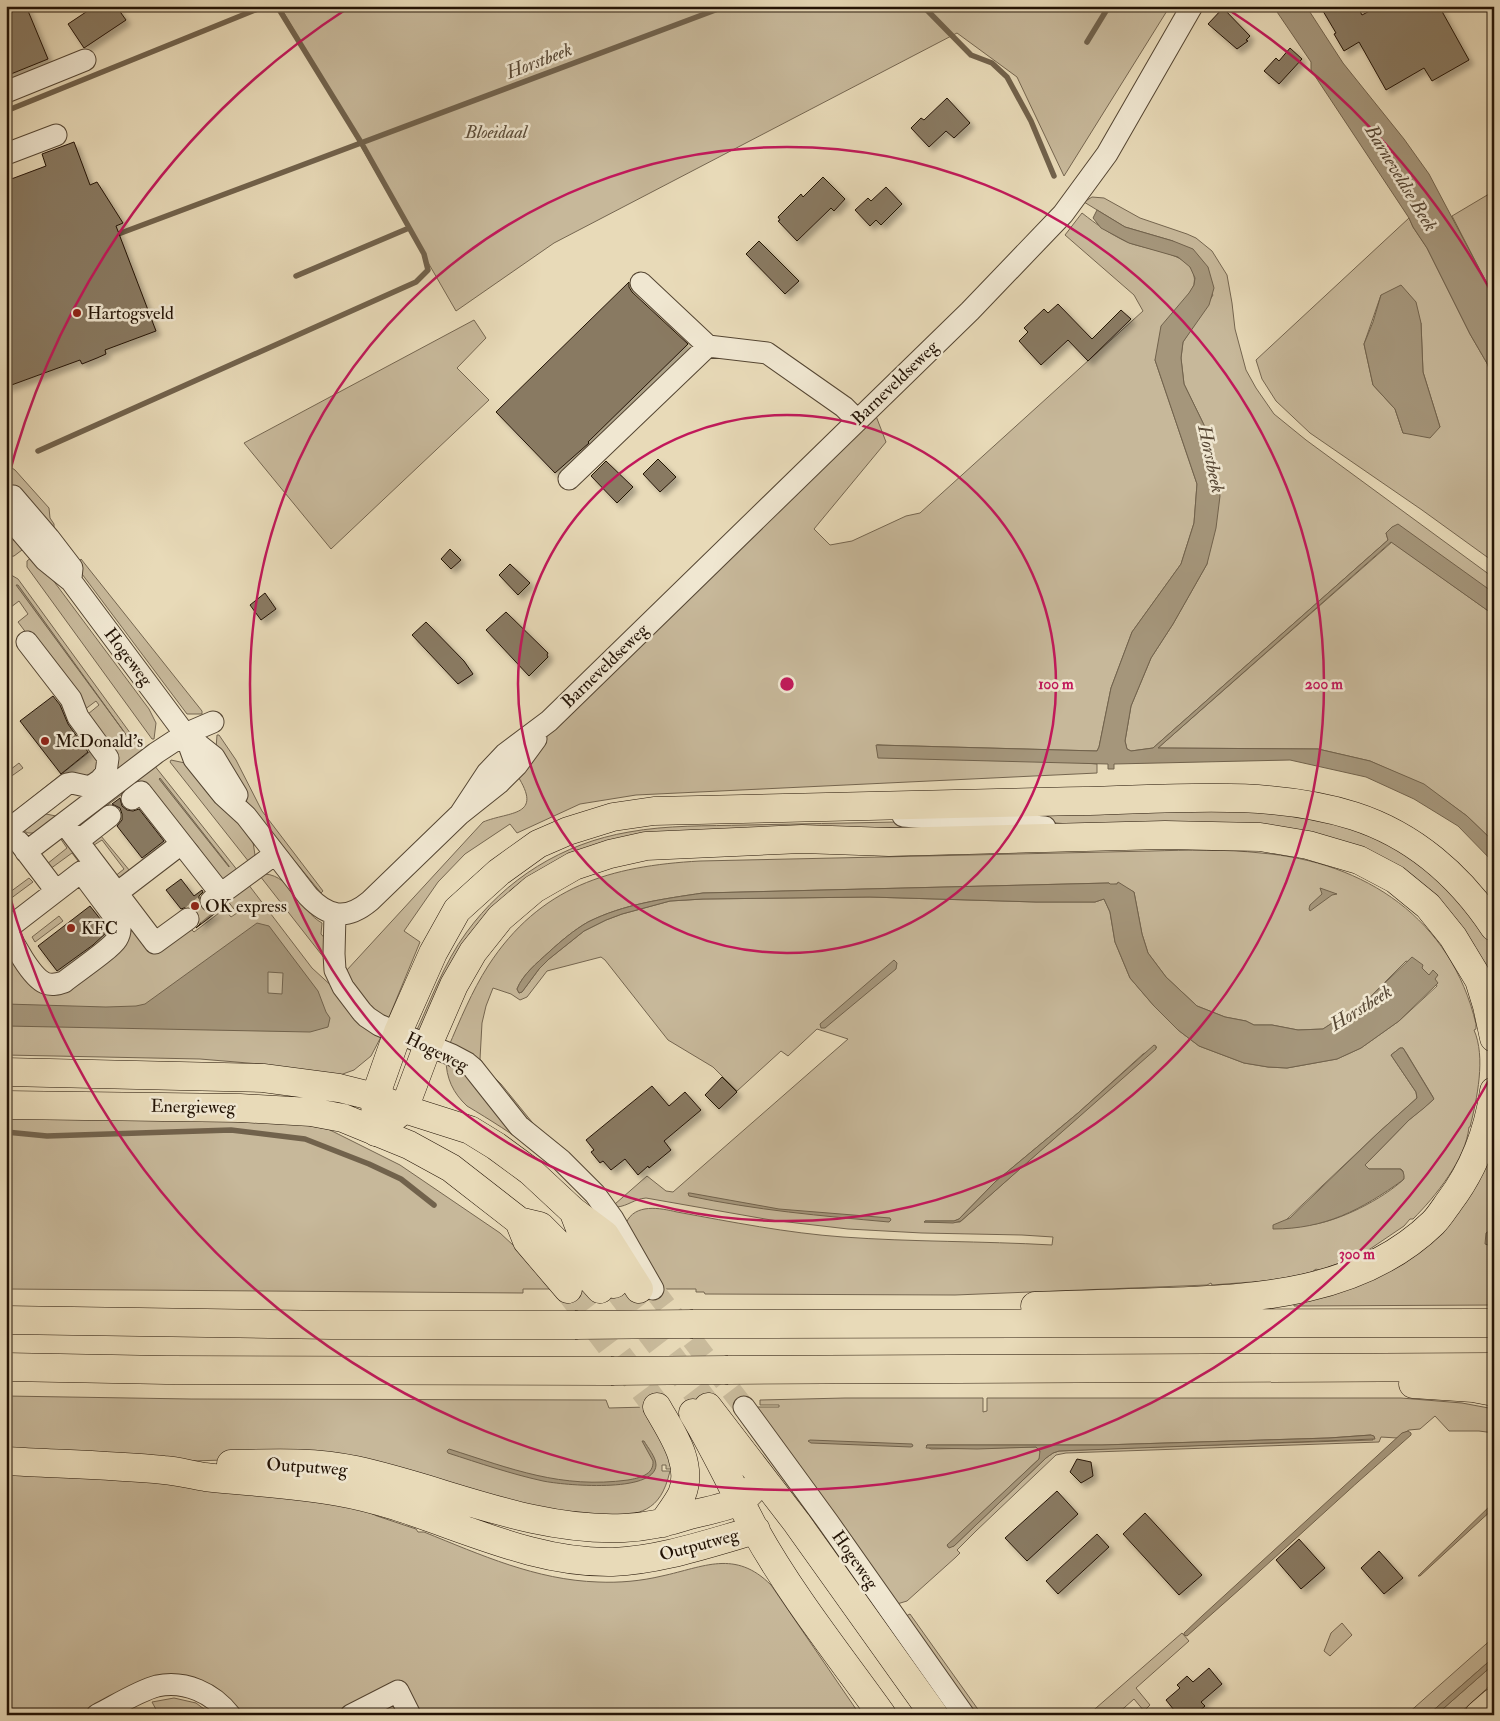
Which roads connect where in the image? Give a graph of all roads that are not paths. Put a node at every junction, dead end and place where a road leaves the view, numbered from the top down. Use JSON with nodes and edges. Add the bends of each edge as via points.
{"nodes":[{"id":1,"x":1192,"y":6,"type":"edge"},
{"id":2,"x":85,"y":60,"type":"dead end"},
{"id":3,"x":6,"y":92,"type":"edge"},
{"id":4,"x":56,"y":135,"type":"dead end"},
{"id":5,"x":6,"y":154,"type":"edge"},
{"id":6,"x":641,"y":283,"type":"dead end"},
{"id":7,"x":708,"y":346,"type":"junction"},
{"id":8,"x":857,"y":420,"type":"junction"},
{"id":9,"x":569,"y":479,"type":"dead end"},
{"id":10,"x":8,"y":501,"type":"edge"},
{"id":11,"x":27,"y":642,"type":"dead end"},
{"id":12,"x":213,"y":722,"type":"dead end"},
{"id":13,"x":185,"y":734,"type":"junction"},
{"id":14,"x":132,"y":799,"type":"dead end"},
{"id":15,"x":864,"y":807,"type":"junction"},
{"id":16,"x":110,"y":816,"type":"dead end"},
{"id":17,"x":64,"y":824,"type":"junction"},
{"id":18,"x":7,"y":827,"type":"edge"},
{"id":19,"x":1165,"y":835,"type":"junction"},
{"id":20,"x":78,"y":841,"type":"junction"},
{"id":21,"x":181,"y":844,"type":"junction"},
{"id":22,"x":26,"y":852,"type":"junction"},
{"id":23,"x":274,"y":854,"type":"junction"},
{"id":24,"x":56,"y":891,"type":"junction"},
{"id":25,"x":117,"y":893,"type":"junction"},
{"id":26,"x":335,"y":914,"type":"junction"},
{"id":27,"x":188,"y":918,"type":"tunnel mouth"},
{"id":28,"x":1494,"y":927,"type":"edge"},
{"id":29,"x":6,"y":930,"type":"edge"},
{"id":30,"x":398,"y":1032,"type":"junction"},
{"id":31,"x":1494,"y":1038,"type":"edge"},
{"id":32,"x":428,"y":1045,"type":"junction"},
{"id":33,"x":6,"y":1072,"type":"edge"},
{"id":34,"x":1494,"y":1091,"type":"edge"},
{"id":35,"x":375,"y":1097,"type":"junction"},
{"id":36,"x":6,"y":1105,"type":"edge"},
{"id":37,"x":404,"y":1109,"type":"junction"},
{"id":38,"x":376,"y":1132,"type":"junction"},
{"id":39,"x":519,"y":1220,"type":"junction"},
{"id":40,"x":568,"y":1289,"type":"tunnel mouth"},
{"id":41,"x":628,"y":1289,"type":"junction"},
{"id":42,"x":6,"y":1320,"type":"edge"},
{"id":43,"x":1494,"y":1323,"type":"edge"},
{"id":44,"x":897,"y":1325,"type":"junction"},
{"id":45,"x":6,"y":1367,"type":"edge"},
{"id":46,"x":1494,"y":1367,"type":"edge"},
{"id":47,"x":1135,"y":1369,"type":"junction"},
{"id":48,"x":1494,"y":1392,"type":"edge"},
{"id":49,"x":657,"y":1407,"type":"tunnel mouth"},
{"id":50,"x":718,"y":1407,"type":"junction"},
{"id":51,"x":6,"y":1461,"type":"edge"},
{"id":52,"x":165,"y":1470,"type":"junction"},
{"id":53,"x":763,"y":1479,"type":"junction"},
{"id":54,"x":741,"y":1500,"type":"junction"},
{"id":55,"x":663,"y":1523,"type":"junction"},
{"id":56,"x":756,"y":1530,"type":"junction"},
{"id":57,"x":1494,"y":1702,"type":"edge"},
{"id":58,"x":97,"y":1715,"type":"edge"},
{"id":59,"x":230,"y":1715,"type":"edge"},
{"id":60,"x":351,"y":1715,"type":"edge"},
{"id":61,"x":410,"y":1715,"type":"edge"},
{"id":62,"x":882,"y":1715,"type":"edge"},
{"id":63,"x":934,"y":1715,"type":"edge"},
{"id":64,"x":964,"y":1715,"type":"edge"},
{"id":65,"x":1479,"y":1715,"type":"edge"}],
"edges":[{"from":1,"to":8,"type":"street","name":"Barneveldseweg","via":[[1108,154],[1063,214],[970,312]]},
{"from":2,"to":3,"type":"street"},
{"from":4,"to":5,"type":"street"},
{"from":6,"to":7,"type":"street"},
{"from":7,"to":8,"type":"street","via":[[768,353],[844,407]]},
{"from":7,"to":9,"type":"street"},
{"from":8,"to":26,"type":"street","name":"Barneveldseweg","via":[[549,721],[499,784],[460,814],[362,907],[347,914]]},
{"from":10,"to":13,"type":"street","name":"Hogeweg","via":[[50,538],[72,568],[71,580]]},
{"from":11,"to":18,"type":"street","via":[[71,699],[78,717],[106,754],[108,762],[106,773],[90,787],[69,783]]},
{"from":12,"to":13,"type":"street"},
{"from":13,"to":17,"type":"street"},
{"from":13,"to":23,"type":"street","name":"Hogeweg","via":[[194,758],[246,816]]},
{"from":14,"to":21,"type":"street","via":[[141,792]]},
{"from":15,"to":19,"type":"street","via":[[896,816]]},
{"from":15,"to":28,"type":"main road","via":[[1247,798],[1302,803],[1356,817],[1400,836],[1447,870]]},
{"from":15,"to":30,"type":"main road","via":[[654,811],[613,817],[538,844],[499,872],[457,910],[433,953]]},
{"from":16,"to":20,"type":"street"},
{"from":17,"to":20,"type":"street"},
{"from":17,"to":22,"type":"street"},
{"from":18,"to":22,"type":"street"},
{"from":19,"to":31,"type":"main road","via":[[1285,840],[1359,860],[1395,879],[1428,906],[1454,937],[1478,980]]},
{"from":19,"to":32,"type":"main road","via":[[889,842],[802,839],[646,846],[610,854],[574,866],[534,888],[500,918],[473,952],[458,978]]},
{"from":20,"to":25,"type":"street"},
{"from":21,"to":23,"type":"street","via":[[216,898]]},
{"from":21,"to":25,"type":"street"},
{"from":22,"to":24,"type":"street"},
{"from":23,"to":26,"type":"street","name":"Hogeweg","via":[[317,905]]},
{"from":24,"to":29,"type":"street"},
{"from":24,"to":29,"type":"street","via":[[81,872],[120,923],[119,936],[113,944],[64,982],[50,985],[40,980],[16,950]]},
{"from":25,"to":27,"type":"street","via":[[155,943]]},
{"from":26,"to":30,"type":"street","name":"Hogeweg","via":[[334,964],[339,981],[367,1017]]},
{"from":30,"to":32,"type":"street","name":"Hogeweg"},
{"from":30,"to":35,"type":"main road"},
{"from":32,"to":37,"type":"main road"},
{"from":32,"to":41,"type":"street","name":"Hogeweg","via":[[473,1068],[519,1126],[596,1194],[613,1219]]},
{"from":33,"to":35,"type":"main road","name":"Energieweg","via":[[263,1078],[339,1088]]},
{"from":34,"to":44,"type":"main road","via":[[1484,1137],[1456,1193],[1433,1222],[1412,1240],[1360,1270],[1304,1289],[1246,1298],[974,1308]]},
{"from":35,"to":37,"type":"main road"},
{"from":35,"to":38,"type":"main road"},
{"from":36,"to":38,"type":"main road","name":"Energieweg","via":[[311,1112],[343,1118]]},
{"from":37,"to":38,"type":"main road"},
{"from":37,"to":41,"type":"main road","via":[[470,1130],[530,1171],[573,1211],[584,1239]]},
{"from":38,"to":39,"type":"main road","via":[[409,1145],[451,1168]]},
{"from":39,"to":40,"type":"main road","via":[[526,1241]]},
{"from":39,"to":41,"type":"main road","via":[[540,1226]]},
{"from":42,"to":44,"type":"main road","bridge":true,"via":[[331,1326]]},
{"from":43,"to":44,"type":"main road"},
{"from":45,"to":47,"type":"main road","bridge":true,"via":[[166,1370]]},
{"from":46,"to":47,"type":"main road"},
{"from":47,"to":48,"type":"main road","via":[[1473,1388]]},
{"from":49,"to":55,"type":"main road","via":[[676,1441],[685,1472],[682,1493]]},
{"from":50,"to":53,"type":"main road","name":"Hogeweg","via":[[753,1440]]},
{"from":50,"to":54,"type":"main road","via":[[719,1457]]},
{"from":50,"to":64,"type":"street","name":"Hogeweg","via":[[818,1508]]},
{"from":51,"to":52,"type":"main road","name":"Outputweg"},
{"from":52,"to":55,"type":"main road","name":"Outputweg","via":[[204,1465],[302,1463],[354,1470],[544,1522],[592,1528]]},
{"from":52,"to":56,"type":"main road","name":"Outputweg","via":[[341,1492],[400,1506],[519,1549],[588,1561],[640,1559]]},
{"from":53,"to":54,"type":"main road","name":"Outputweg"},
{"from":53,"to":56,"type":"main road","name":"Outputweg"},
{"from":53,"to":63,"type":"main road","name":"Hogeweg"},
{"from":54,"to":55,"type":"main road","name":"Outputweg"},
{"from":54,"to":56,"type":"main road"},
{"from":56,"to":62,"type":"main road","via":[[788,1583]]},
{"from":57,"to":65,"type":"main road"},
{"from":58,"to":59,"type":"street","via":[[146,1690],[171,1685],[194,1688],[206,1694]]},
{"from":60,"to":61,"type":"street","via":[[398,1691]]}]}
